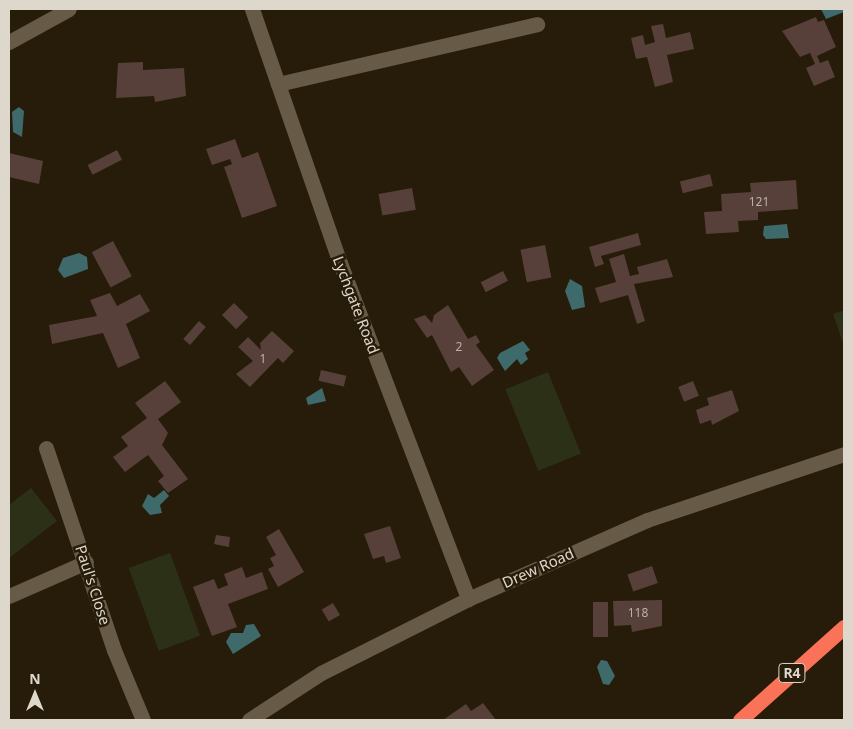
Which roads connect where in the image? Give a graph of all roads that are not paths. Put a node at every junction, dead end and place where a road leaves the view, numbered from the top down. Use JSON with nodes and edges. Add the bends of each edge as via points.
{"nodes":[{"id":1,"x":69,"y":9,"type":"edge"},
{"id":2,"x":252,"y":9,"type":"edge"},
{"id":3,"x":537,"y":24,"type":"dead end"},
{"id":4,"x":9,"y":42,"type":"edge"},
{"id":5,"x":278,"y":84,"type":"junction"},
{"id":6,"x":46,"y":448,"type":"dead end"},
{"id":7,"x":844,"y":454,"type":"edge"},
{"id":8,"x":86,"y":562,"type":"junction"},
{"id":9,"x":9,"y":596,"type":"edge"},
{"id":10,"x":468,"y":599,"type":"junction"},
{"id":11,"x":844,"y":627,"type":"edge"},
{"id":12,"x":143,"y":720,"type":"edge"},
{"id":13,"x":249,"y":720,"type":"edge"},
{"id":14,"x":740,"y":720,"type":"edge"}],
"edges":[{"from":1,"to":4,"type":"street"},
{"from":2,"to":5,"type":"street","name":"Lychgate Road"},
{"from":3,"to":5,"type":"street"},
{"from":5,"to":10,"type":"street","name":"Lychgate Road","via":[[340,263]]},
{"from":6,"to":8,"type":"street","name":"Paul's Close"},
{"from":7,"to":10,"type":"street","name":"Drew Road","via":[[647,520]]},
{"from":8,"to":9,"type":"street"},
{"from":8,"to":12,"type":"street","name":"Paul's Close","via":[[114,650]]},
{"from":10,"to":13,"type":"street","name":"Drew Road","via":[[321,673]]},
{"from":11,"to":14,"type":"highway","number":"R4"}]}
